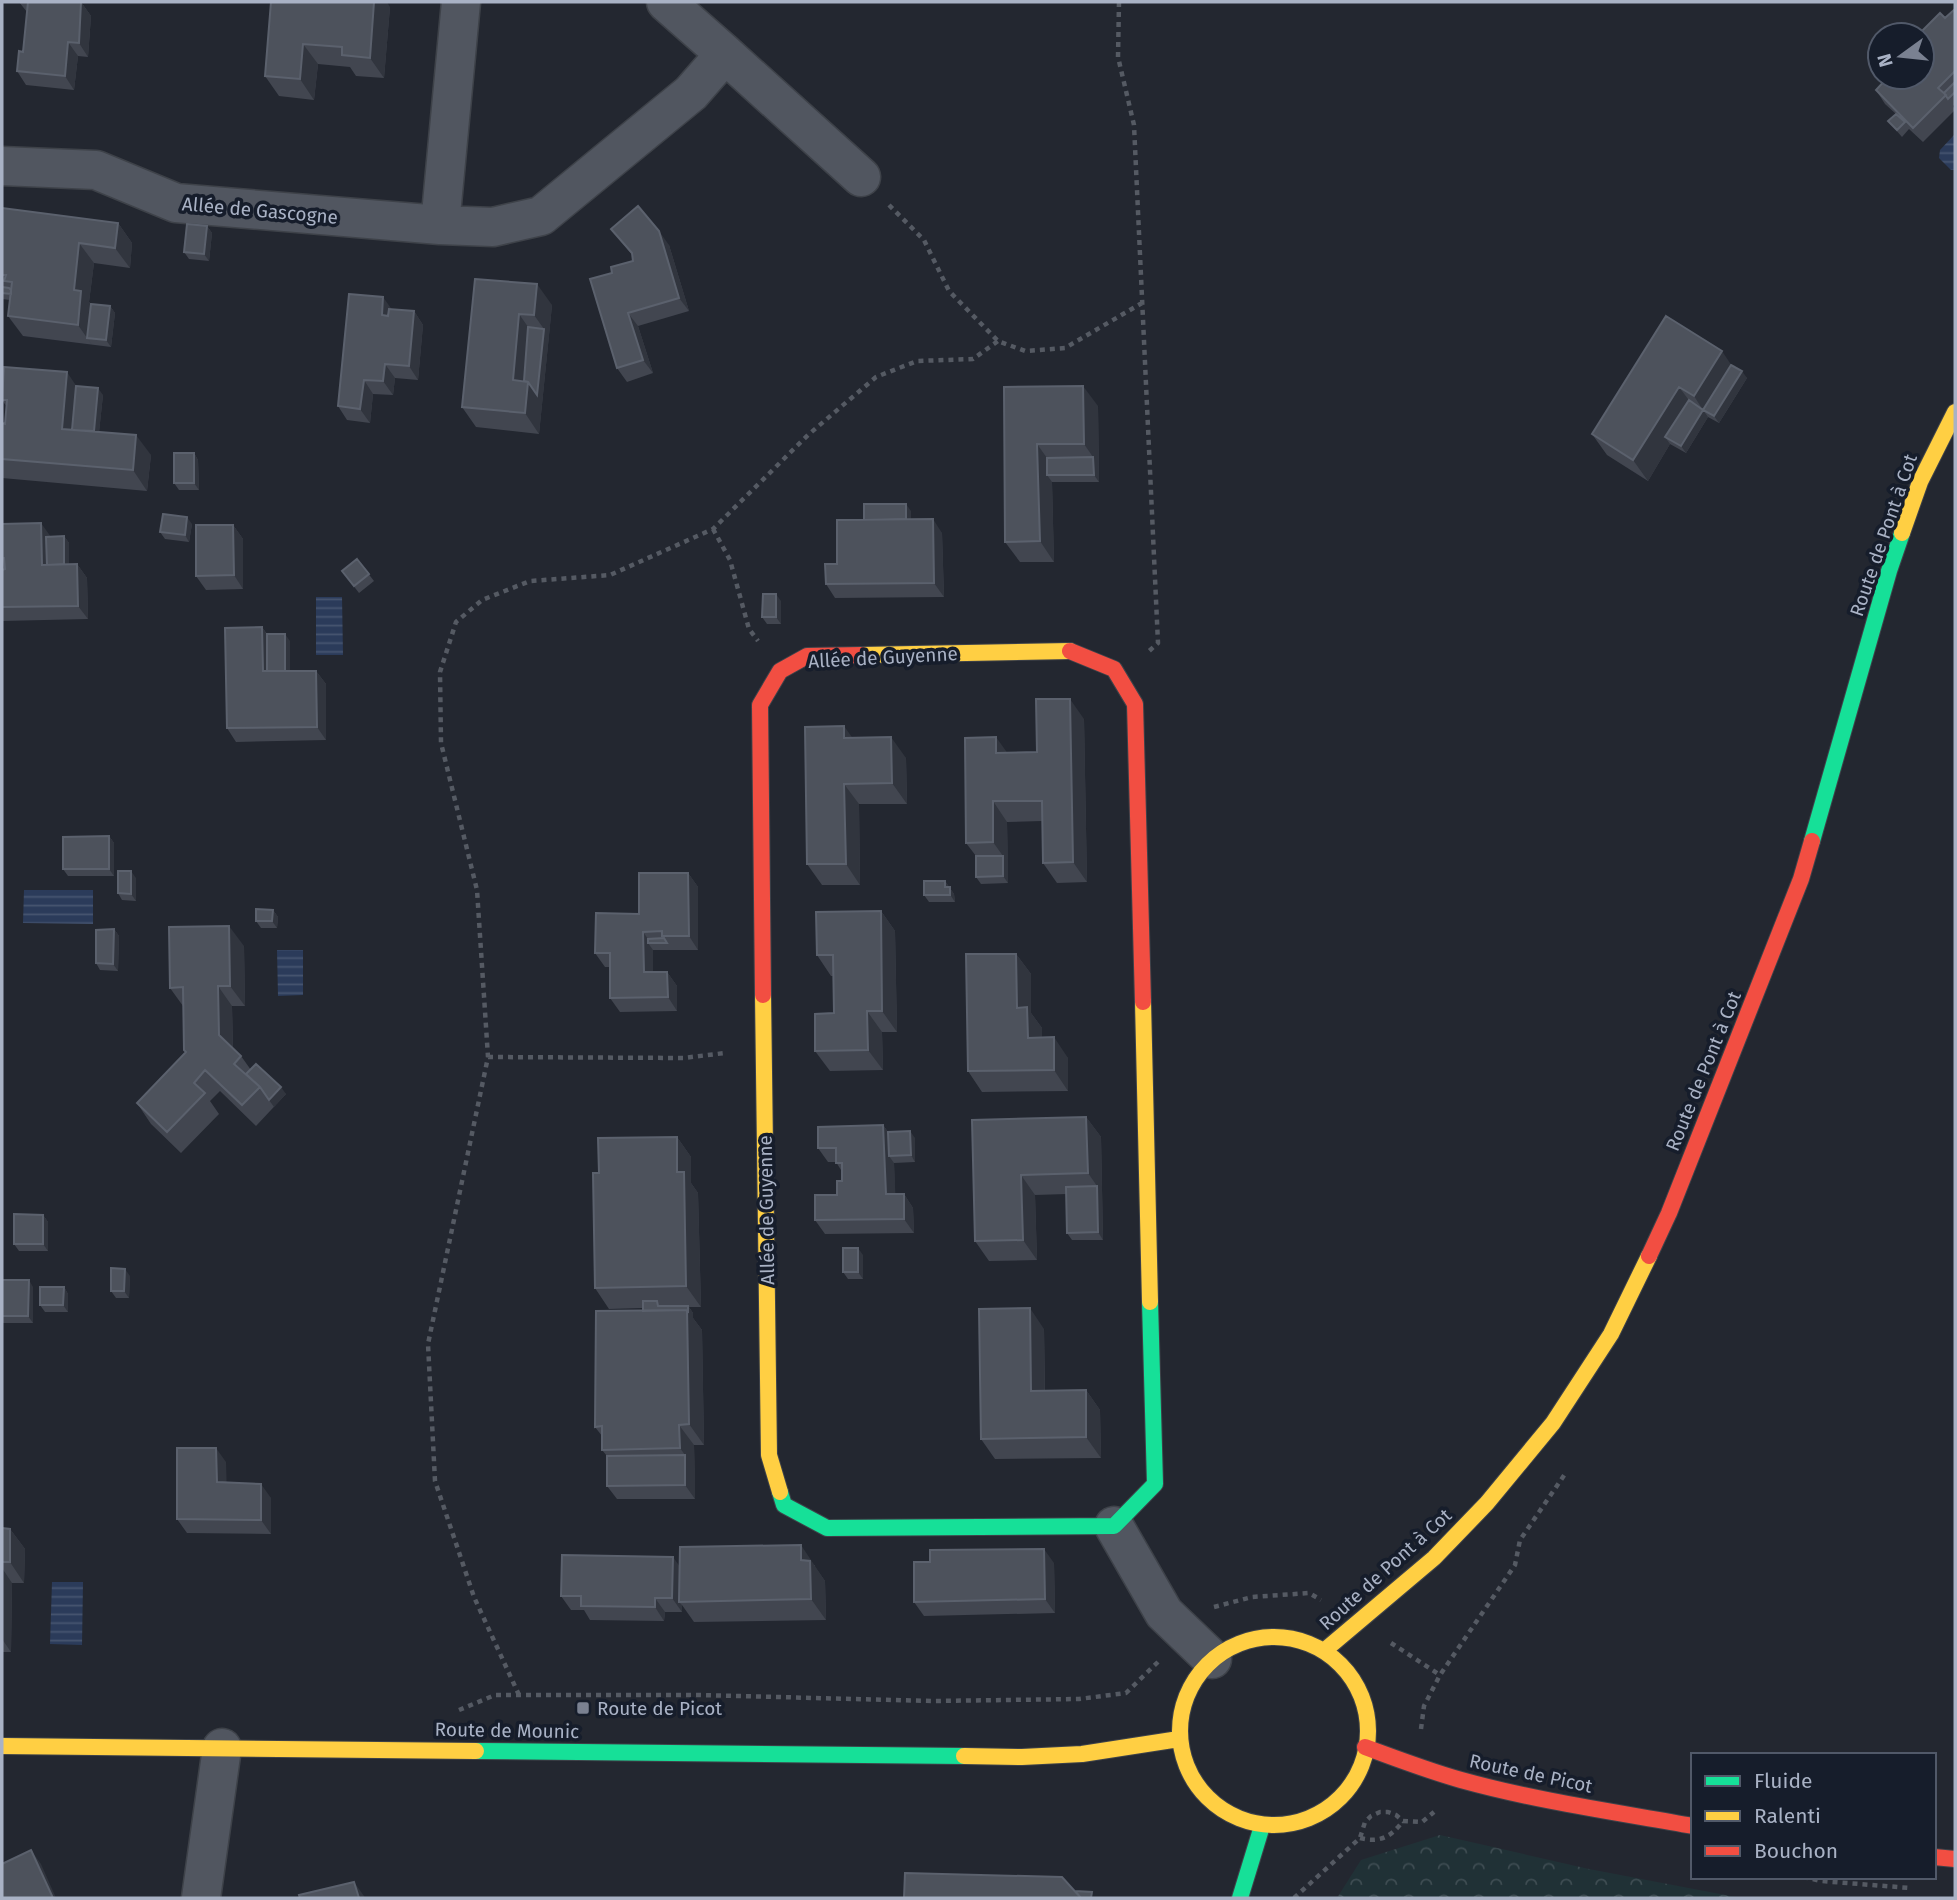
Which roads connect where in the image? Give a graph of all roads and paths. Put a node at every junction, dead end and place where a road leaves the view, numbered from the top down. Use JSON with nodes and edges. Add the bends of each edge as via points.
{"nodes":[{"id":1,"x":461,"y":2,"type":"edge"},
{"id":2,"x":666,"y":2,"type":"edge"},
{"id":3,"x":1119,"y":2,"type":"edge"},
{"id":4,"x":725,"y":54,"type":"junction"},
{"id":5,"x":2,"y":166,"type":"edge"},
{"id":6,"x":861,"y":177,"type":"joint"},
{"id":7,"x":440,"y":225,"type":"junction"},
{"id":8,"x":1142,"y":303,"type":"junction"},
{"id":9,"x":998,"y":341,"type":"junction"},
{"id":10,"x":1955,"y":412,"type":"edge"},
{"id":11,"x":713,"y":529,"type":"junction"},
{"id":12,"x":780,"y":671,"type":"junction"},
{"id":13,"x":1119,"y":678,"type":"junction"},
{"id":14,"x":764,"y":1049,"type":"junction"},
{"id":15,"x":488,"y":1057,"type":"junction"},
{"id":16,"x":1114,"y":1526,"type":"junction"},
{"id":17,"x":1355,"y":1623,"type":"junction"},
{"id":18,"x":1185,"y":1632,"type":"junction"},
{"id":19,"x":1325,"y":1650,"type":"junction"},
{"id":20,"x":1212,"y":1658,"type":"junction"},
{"id":21,"x":1440,"y":1675,"type":"dead end"},
{"id":22,"x":519,"y":1695,"type":"junction"},
{"id":23,"x":450,"y":1714,"type":"dead end"},
{"id":24,"x":1179,"y":1740,"type":"junction"},
{"id":25,"x":2,"y":1746,"type":"edge"},
{"id":26,"x":1365,"y":1747,"type":"junction"},
{"id":27,"x":222,"y":1748,"type":"junction"},
{"id":28,"x":1262,"y":1826,"type":"junction"},
{"id":29,"x":1691,"y":1826,"type":"edge"},
{"id":30,"x":1360,"y":1838,"type":"junction"},
{"id":31,"x":1936,"y":1857,"type":"edge"},
{"id":32,"x":1955,"y":1859,"type":"edge"},
{"id":33,"x":1812,"y":1879,"type":"edge"},
{"id":34,"x":1915,"y":1889,"type":"dead end"},
{"id":35,"x":201,"y":1898,"type":"edge"},
{"id":36,"x":1240,"y":1898,"type":"edge"},
{"id":37,"x":1294,"y":1898,"type":"edge"}],
"edges":[{"from":1,"to":7,"type":"street"},
{"from":2,"to":4,"type":"street"},
{"from":3,"to":8,"type":"path","via":[[1118,57],[1134,125]]},
{"from":4,"to":6,"type":"street"},
{"from":4,"to":7,"type":"street","name":"Allée de Gascogne","via":[[691,93],[541,216],[493,227]]},
{"from":5,"to":7,"type":"street","name":"Allée de Gascogne","via":[[96,170],[176,203]]},
{"from":6,"to":9,"type":"path","via":[[924,240],[949,291]]},
{"from":8,"to":9,"type":"path","via":[[1065,348],[1024,351]]},
{"from":8,"to":13,"type":"path","via":[[1158,643]]},
{"from":9,"to":11,"type":"path","via":[[973,359],[917,361],[876,377],[808,435]]},
{"from":10,"to":17,"type":"street","name":"Route de Pont à Cot","via":[[1920,482],[1889,571],[1801,879],[1669,1213],[1611,1334],[1553,1423],[1488,1503],[1434,1558]]},
{"from":11,"to":12,"type":"path","via":[[730,560],[749,629]]},
{"from":11,"to":15,"type":"path","via":[[610,575],[530,581],[482,600],[456,622],[440,672],[441,743],[477,890]]},
{"from":12,"to":13,"type":"street","name":"Allée de Guyenne","via":[[807,656],[1070,651],[1114,669]]},
{"from":12,"to":14,"type":"street","name":"Allée de Guyenne","via":[[760,705]]},
{"from":13,"to":16,"type":"street","name":"Allée de Guyenne","via":[[1135,704],[1155,1484]]},
{"from":14,"to":15,"type":"path","via":[[682,1058]]},
{"from":14,"to":16,"type":"street","name":"Allée de Guyenne","via":[[769,1455],[784,1505],[827,1528]]},
{"from":15,"to":22,"type":"path","via":[[428,1344],[435,1481],[474,1597]]},
{"from":16,"to":18,"type":"street","via":[[1164,1613]]},
{"from":17,"to":18,"type":"path","via":[[1309,1593],[1252,1597],[1206,1609]]},
{"from":17,"to":19,"type":"street","name":"Route de Pont à Cot"},
{"from":17,"to":21,"type":"path"},
{"from":18,"to":20,"type":"street"},
{"from":18,"to":22,"type":"path","via":[[1126,1693],[1079,1699]]},
{"from":19,"to":20,"type":"street","via":[[1297,1639],[1267,1636],[1238,1643]]},
{"from":19,"to":26,"type":"street","via":[[1347,1670],[1362,1696],[1368,1725]]},
{"from":20,"to":24,"type":"street","via":[[1193,1681],[1182,1709]]},
{"from":22,"to":23,"type":"path","via":[[495,1695]]},
{"from":24,"to":27,"type":"street","name":"Route de Mounic","via":[[1082,1755],[1022,1757]]},
{"from":24,"to":28,"type":"street","via":[[1187,1770],[1205,1797],[1231,1817]]},
{"from":25,"to":27,"type":"street","name":"Route de Mounic"},
{"from":26,"to":28,"type":"street","via":[[1356,1780],[1338,1801],[1316,1817],[1290,1825]]},
{"from":26,"to":29,"type":"street","name":"Route de Picot","via":[[1461,1780]]},
{"from":27,"to":35,"type":"street"},
{"from":28,"to":36,"type":"street"},
{"from":30,"to":30,"type":"path","via":[[1389,1836],[1403,1821],[1380,1812],[1365,1822]]},
{"from":30,"to":37,"type":"path"},
{"from":31,"to":32,"type":"street"},
{"from":33,"to":34,"type":"path"}]}
